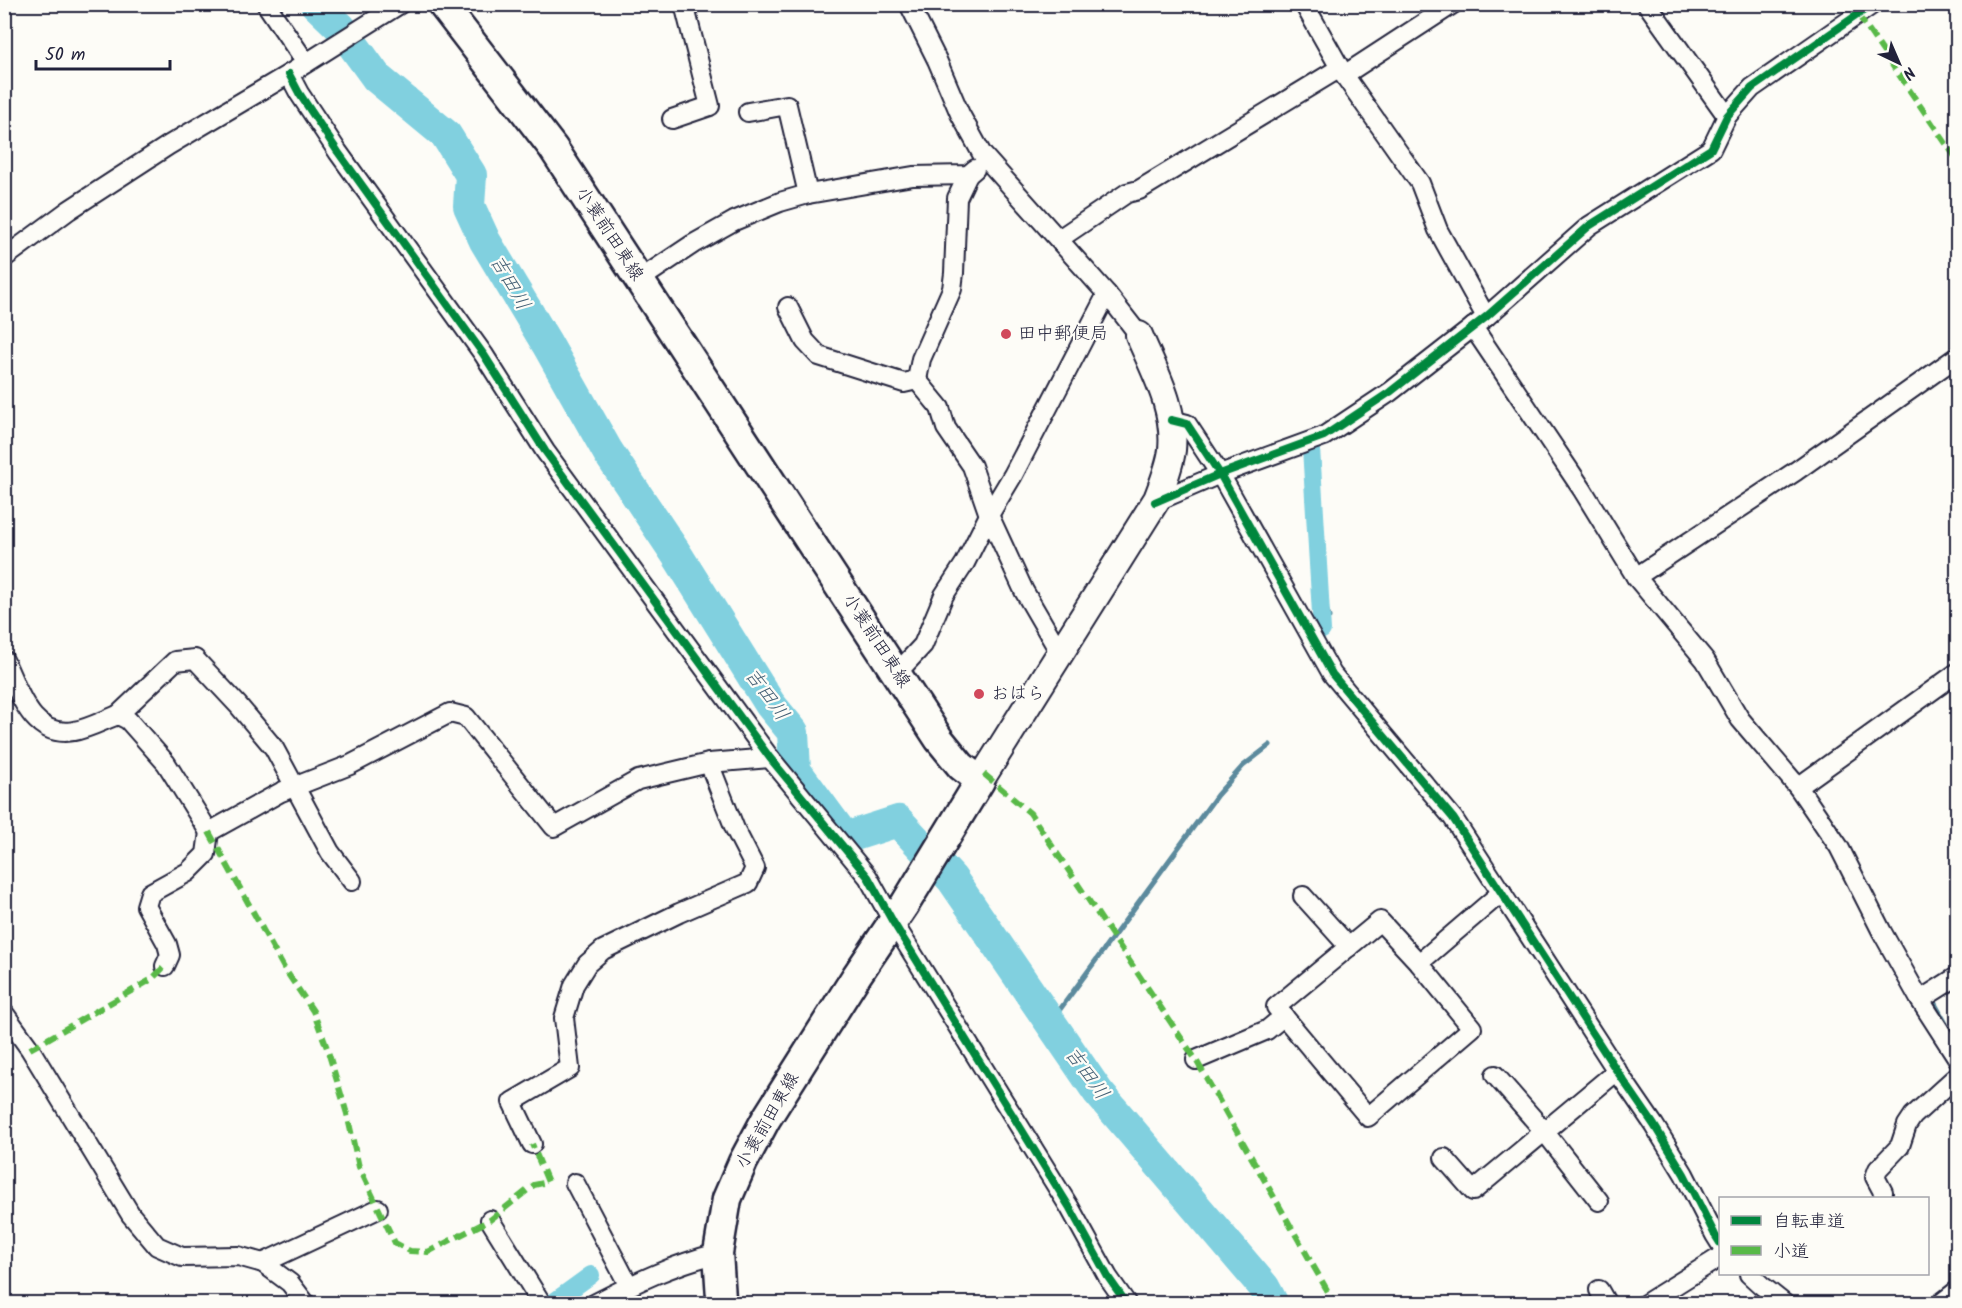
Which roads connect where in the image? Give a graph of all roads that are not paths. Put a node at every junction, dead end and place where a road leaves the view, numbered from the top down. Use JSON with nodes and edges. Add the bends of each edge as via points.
{"nodes":[{"id":1,"x":267,"y":4,"type":"edge"},
{"id":2,"x":400,"y":4,"type":"edge"},
{"id":3,"x":442,"y":4,"type":"edge"},
{"id":4,"x":684,"y":4,"type":"edge"},
{"id":5,"x":909,"y":4,"type":"edge"},
{"id":6,"x":1304,"y":4,"type":"edge"},
{"id":7,"x":1453,"y":4,"type":"edge"},
{"id":8,"x":1647,"y":4,"type":"edge"},
{"id":9,"x":1873,"y":4,"type":"edge"},
{"id":10,"x":309,"y":62,"type":"junction"},
{"id":11,"x":1342,"y":71,"type":"junction"},
{"id":12,"x":289,"y":74,"type":"junction"},
{"id":13,"x":748,"y":112,"type":"dead end"},
{"id":14,"x":1727,"y":116,"type":"junction"},
{"id":15,"x":672,"y":119,"type":"dead end"},
{"id":16,"x":986,"y":160,"type":"junction"},
{"id":17,"x":968,"y":175,"type":"junction"},
{"id":18,"x":808,"y":195,"type":"junction"},
{"id":19,"x":1059,"y":239,"type":"junction"},
{"id":20,"x":4,"y":258,"type":"edge"},
{"id":21,"x":639,"y":280,"type":"junction"},
{"id":22,"x":1107,"y":294,"type":"junction"},
{"id":23,"x":788,"y":307,"type":"dead end"},
{"id":24,"x":1480,"y":322,"type":"junction"},
{"id":25,"x":1139,"y":335,"type":"joint"},
{"id":26,"x":1958,"y":356,"type":"edge"},
{"id":27,"x":917,"y":381,"type":"junction"},
{"id":28,"x":1171,"y":420,"type":"junction"},
{"id":29,"x":1221,"y":474,"type":"junction"},
{"id":30,"x":1155,"y":502,"type":"junction"},
{"id":31,"x":989,"y":515,"type":"junction"},
{"id":32,"x":1636,"y":577,"type":"junction"},
{"id":33,"x":1059,"y":653,"type":"junction"},
{"id":34,"x":1958,"y":672,"type":"edge"},
{"id":35,"x":7,"y":673,"type":"edge"},
{"id":36,"x":897,"y":673,"type":"junction"},
{"id":37,"x":118,"y":715,"type":"junction"},
{"id":38,"x":770,"y":758,"type":"junction"},
{"id":39,"x":710,"y":763,"type":"junction"},
{"id":40,"x":980,"y":782,"type":"junction"},
{"id":41,"x":296,"y":787,"type":"junction"},
{"id":42,"x":1798,"y":787,"type":"junction"},
{"id":43,"x":209,"y":832,"type":"junction"},
{"id":44,"x":352,"y":881,"type":"dead end"},
{"id":45,"x":1502,"y":892,"type":"junction"},
{"id":46,"x":1303,"y":896,"type":"dead end"},
{"id":47,"x":899,"y":913,"type":"junction"},
{"id":48,"x":1349,"y":947,"type":"junction"},
{"id":49,"x":1419,"y":963,"type":"junction"},
{"id":50,"x":165,"y":966,"type":"dead end"},
{"id":51,"x":1958,"y":976,"type":"edge"},
{"id":52,"x":1920,"y":1000,"type":"junction"},
{"id":53,"x":4,"y":1013,"type":"edge"},
{"id":54,"x":1284,"y":1016,"type":"junction"},
{"id":55,"x":1958,"y":1059,"type":"edge"},
{"id":56,"x":1196,"y":1060,"type":"dead end"},
{"id":57,"x":1617,"y":1071,"type":"junction"},
{"id":58,"x":1495,"y":1075,"type":"dead end"},
{"id":59,"x":1958,"y":1075,"type":"edge"},
{"id":60,"x":1544,"y":1131,"type":"junction"},
{"id":61,"x":532,"y":1144,"type":"dead end"},
{"id":62,"x":1444,"y":1158,"type":"dead end"},
{"id":63,"x":575,"y":1183,"type":"dead end"},
{"id":64,"x":1883,"y":1192,"type":"dead end"},
{"id":65,"x":1599,"y":1201,"type":"dead end"},
{"id":66,"x":378,"y":1209,"type":"dead end"},
{"id":67,"x":490,"y":1220,"type":"dead end"},
{"id":68,"x":1719,"y":1241,"type":"edge"},
{"id":69,"x":718,"y":1253,"type":"junction"},
{"id":70,"x":1719,"y":1258,"type":"edge"},
{"id":71,"x":263,"y":1263,"type":"junction"},
{"id":72,"x":1750,"y":1275,"type":"edge"},
{"id":73,"x":628,"y":1286,"type":"junction"},
{"id":74,"x":1958,"y":1290,"type":"edge"},
{"id":75,"x":542,"y":1303,"type":"edge"},
{"id":76,"x":306,"y":1304,"type":"edge"},
{"id":77,"x":594,"y":1304,"type":"edge"},
{"id":78,"x":723,"y":1304,"type":"edge"},
{"id":79,"x":1127,"y":1304,"type":"edge"},
{"id":80,"x":1645,"y":1304,"type":"edge"},
{"id":81,"x":1785,"y":1304,"type":"edge"},
{"id":82,"x":1940,"y":1304,"type":"edge"}],
"edges":[{"from":1,"to":10,"type":"street"},
{"from":2,"to":10,"type":"street"},
{"from":3,"to":21,"type":"main road","name":"小蓑前田東線","via":[[553,148]]},
{"from":4,"to":15,"type":"street","via":[[710,106]]},
{"from":5,"to":16,"type":"street"},
{"from":6,"to":11,"type":"street"},
{"from":7,"to":11,"type":"street"},
{"from":8,"to":14,"type":"street"},
{"from":9,"to":14,"type":"street","via":[[1752,88]]},
{"from":10,"to":12,"type":"street"},
{"from":11,"to":19,"type":"street","via":[[1139,190],[1127,193]]},
{"from":11,"to":24,"type":"street","via":[[1420,183]]},
{"from":12,"to":20,"type":"street","via":[[159,151]]},
{"from":12,"to":38,"type":"street","via":[[338,152],[484,355],[545,451]]},
{"from":13,"to":18,"type":"street","via":[[787,105]]},
{"from":14,"to":24,"type":"street","via":[[1711,149],[1589,226]]},
{"from":16,"to":17,"type":"street"},
{"from":16,"to":19,"type":"street"},
{"from":17,"to":18,"type":"street","via":[[913,176]]},
{"from":17,"to":27,"type":"street","via":[[957,198],[952,290],[921,359]]},
{"from":18,"to":21,"type":"street","via":[[734,221]]},
{"from":19,"to":22,"type":"street"},
{"from":21,"to":36,"type":"main road","name":"小蓑前田東線"},
{"from":22,"to":25,"type":"street"},
{"from":22,"to":31,"type":"street"},
{"from":23,"to":27,"type":"street","via":[[805,340],[819,356],[903,383]]},
{"from":24,"to":29,"type":"street","via":[[1390,392],[1324,436]]},
{"from":24,"to":32,"type":"street"},
{"from":25,"to":28,"type":"street","via":[[1162,387]]},
{"from":26,"to":32,"type":"street","via":[[1796,471]]},
{"from":27,"to":31,"type":"street","via":[[940,408],[946,428],[972,466]]},
{"from":28,"to":29,"type":"street","via":[[1187,424]]},
{"from":28,"to":30,"type":"street","via":[[1172,450]]},
{"from":29,"to":30,"type":"street"},
{"from":29,"to":45,"type":"street","via":[[1332,674],[1453,818]]},
{"from":30,"to":33,"type":"street"},
{"from":31,"to":33,"type":"street","via":[[1024,591]]},
{"from":31,"to":36,"type":"street","via":[[944,595],[923,645]]},
{"from":32,"to":42,"type":"street","via":[[1705,660],[1740,719]]},
{"from":33,"to":40,"type":"street"},
{"from":34,"to":42,"type":"street"},
{"from":35,"to":37,"type":"street","via":[[27,709],[44,728],[75,731]]},
{"from":36,"to":40,"type":"main road","name":"小蓑前田東線","via":[[939,739]]},
{"from":37,"to":41,"type":"street","via":[[175,661],[195,659],[274,748]]},
{"from":37,"to":43,"type":"street","via":[[128,720],[166,763]]},
{"from":38,"to":39,"type":"street"},
{"from":38,"to":47,"type":"street"},
{"from":39,"to":41,"type":"street","via":[[638,780],[554,827],[466,717],[450,713],[350,765]]},
{"from":39,"to":61,"type":"street","via":[[735,830],[755,868],[748,883],[603,950],[587,964],[574,985],[564,1018],[570,1068],[512,1102]]},
{"from":40,"to":47,"type":"main road","name":"小蓑前田東線"},
{"from":41,"to":43,"type":"street"},
{"from":41,"to":44,"type":"street","via":[[330,852]]},
{"from":42,"to":52,"type":"street","via":[[1839,848]]},
{"from":43,"to":50,"type":"street","via":[[206,854],[188,872],[150,893],[146,906],[170,955]]},
{"from":45,"to":49,"type":"street"},
{"from":45,"to":57,"type":"street"},
{"from":46,"to":48,"type":"street"},
{"from":47,"to":69,"type":"main road","name":"小蓑前田東線","via":[[743,1161],[727,1199]]},
{"from":47,"to":79,"type":"street"},
{"from":48,"to":49,"type":"street","via":[[1380,921]]},
{"from":48,"to":54,"type":"street","via":[[1276,1007]]},
{"from":49,"to":54,"type":"street","via":[[1472,1028],[1368,1117]]},
{"from":51,"to":52,"type":"street"},
{"from":52,"to":55,"type":"street"},
{"from":53,"to":71,"type":"street","via":[[30,1049],[130,1215],[157,1246],[182,1257],[238,1256]]},
{"from":54,"to":56,"type":"street","via":[[1267,1030]]},
{"from":57,"to":60,"type":"street"},
{"from":57,"to":68,"type":"street","via":[[1684,1174]]},
{"from":58,"to":60,"type":"street"},
{"from":59,"to":64,"type":"street","via":[[1913,1116],[1900,1146],[1878,1169],[1875,1177]]},
{"from":60,"to":62,"type":"street","via":[[1473,1191]]},
{"from":60,"to":65,"type":"street"},
{"from":63,"to":73,"type":"street"},
{"from":66,"to":71,"type":"street"},
{"from":67,"to":75,"type":"street"},
{"from":69,"to":73,"type":"street","via":[[679,1263]]},
{"from":69,"to":78,"type":"main road","name":"小蓑前田東線"},
{"from":70,"to":80,"type":"street"},
{"from":71,"to":76,"type":"street","via":[[290,1283]]},
{"from":72,"to":81,"type":"street"},
{"from":73,"to":77,"type":"street"},
{"from":74,"to":82,"type":"street"}]}
